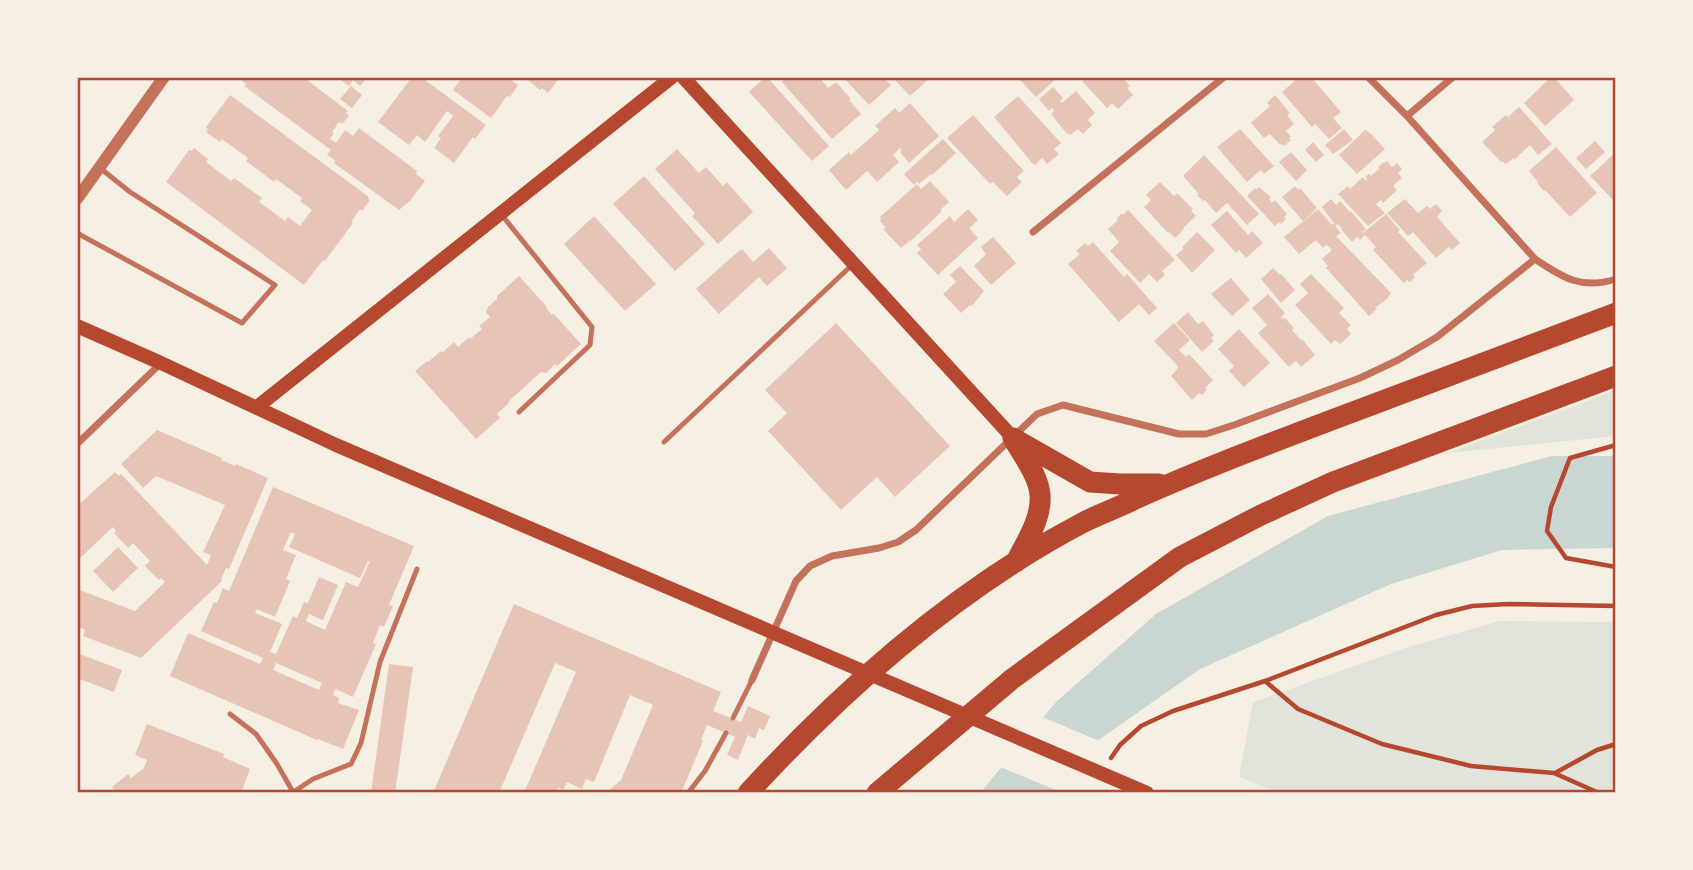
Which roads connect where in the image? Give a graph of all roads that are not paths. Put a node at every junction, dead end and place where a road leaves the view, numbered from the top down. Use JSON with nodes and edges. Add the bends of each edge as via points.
{"nodes":[{"id":1,"x":164,"y":77,"type":"edge"},
{"id":2,"x":672,"y":77,"type":"edge"},
{"id":3,"x":683,"y":77,"type":"edge"},
{"id":4,"x":1224,"y":77,"type":"edge"},
{"id":5,"x":1368,"y":77,"type":"edge"},
{"id":6,"x":1453,"y":77,"type":"edge"},
{"id":7,"x":1407,"y":116,"type":"junction"},
{"id":8,"x":99,"y":167,"type":"junction"},
{"id":9,"x":77,"y":199,"type":"edge"},
{"id":10,"x":501,"y":214,"type":"junction"},
{"id":11,"x":1033,"y":232,"type":"dead end"},
{"id":12,"x":77,"y":233,"type":"edge"},
{"id":13,"x":1535,"y":259,"type":"junction"},
{"id":14,"x":853,"y":264,"type":"junction"},
{"id":15,"x":1616,"y":279,"type":"edge"},
{"id":16,"x":1616,"y":313,"type":"edge"},
{"id":17,"x":77,"y":327,"type":"edge"},
{"id":18,"x":162,"y":363,"type":"junction"},
{"id":19,"x":1616,"y":376,"type":"edge"},
{"id":20,"x":257,"y":407,"type":"junction"},
{"id":21,"x":519,"y":412,"type":"dead end"},
{"id":22,"x":1013,"y":438,"type":"junction"},
{"id":23,"x":664,"y":442,"type":"dead end"},
{"id":24,"x":77,"y":444,"type":"edge"},
{"id":25,"x":1168,"y":484,"type":"junction"},
{"id":26,"x":1016,"y":562,"type":"junction"},
{"id":27,"x":417,"y":569,"type":"dead end"},
{"id":28,"x":752,"y":680,"type":"joint"},
{"id":29,"x":230,"y":714,"type":"dead end"},
{"id":30,"x":733,"y":719,"type":"dead end"},
{"id":31,"x":726,"y":733,"type":"dead end"},
{"id":32,"x":292,"y":793,"type":"edge"},
{"id":33,"x":688,"y":793,"type":"edge"},
{"id":34,"x":748,"y":793,"type":"edge"},
{"id":35,"x":877,"y":793,"type":"edge"},
{"id":36,"x":1147,"y":793,"type":"edge"}],
"edges":[{"from":1,"to":8,"type":"street"},
{"from":2,"to":10,"type":"main road"},
{"from":3,"to":14,"type":"main road"},
{"from":4,"to":11,"type":"street"},
{"from":5,"to":7,"type":"street"},
{"from":6,"to":7,"type":"street"},
{"from":7,"to":13,"type":"street"},
{"from":8,"to":9,"type":"street"},
{"from":8,"to":12,"type":"lane","via":[[130,192],[275,285],[242,323]]},
{"from":10,"to":20,"type":"main road"},
{"from":10,"to":21,"type":"lane","via":[[592,327],[590,345]]},
{"from":13,"to":15,"type":"street","via":[[1580,283]]},
{"from":13,"to":22,"type":"street","via":[[1437,337],[1398,360],[1234,425],[1206,434],[1179,434],[1063,405],[1037,414]]},
{"from":14,"to":22,"type":"main road"},
{"from":14,"to":23,"type":"lane"},
{"from":16,"to":25,"type":"highway"},
{"from":17,"to":18,"type":"main road"},
{"from":18,"to":20,"type":"main road"},
{"from":18,"to":24,"type":"street"},
{"from":19,"to":35,"type":"highway","via":[[1333,482],[1180,557],[1012,679]]},
{"from":20,"to":36,"type":"main road","via":[[335,445]]},
{"from":22,"to":25,"type":"highway","via":[[1090,482]]},
{"from":22,"to":26,"type":"highway","via":[[1040,495],[1036,522]]},
{"from":22,"to":28,"type":"street","via":[[898,542],[832,556],[810,566],[796,581]]},
{"from":25,"to":26,"type":"highway","via":[[1085,522]]},
{"from":26,"to":34,"type":"highway","via":[[894,651]]},
{"from":27,"to":32,"type":"lane","via":[[380,662],[361,743],[351,764]]},
{"from":28,"to":30,"type":"lane"},
{"from":29,"to":32,"type":"lane","via":[[256,734]]},
{"from":31,"to":33,"type":"lane"}]}
